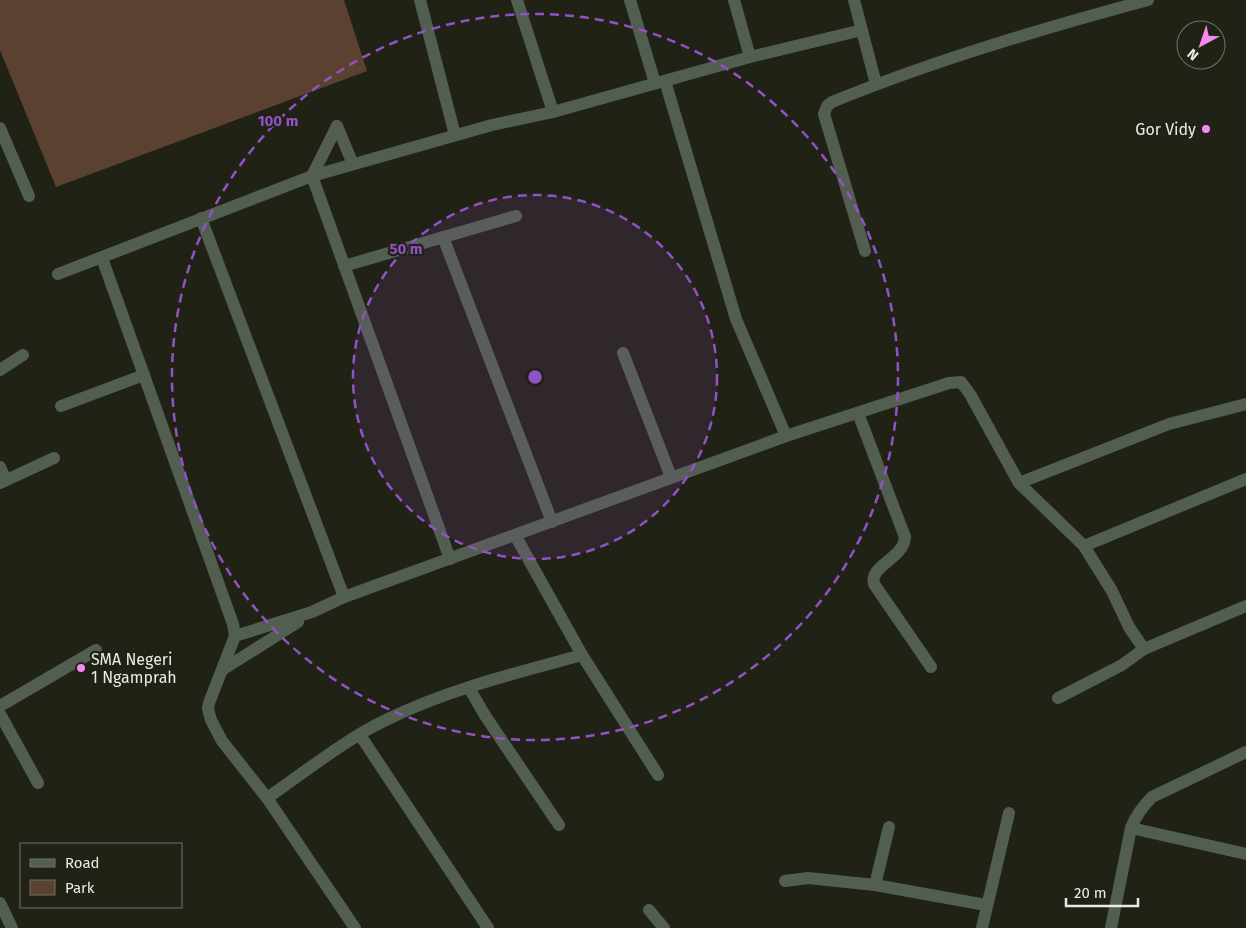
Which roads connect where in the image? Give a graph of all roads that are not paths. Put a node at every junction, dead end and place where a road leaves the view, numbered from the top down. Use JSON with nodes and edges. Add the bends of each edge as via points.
{"nodes":[{"id":1,"x":420,"y":0,"type":"edge"},
{"id":2,"x":517,"y":0,"type":"edge"},
{"id":3,"x":630,"y":0,"type":"edge"},
{"id":4,"x":734,"y":0,"type":"edge"},
{"id":5,"x":854,"y":0,"type":"edge"},
{"id":6,"x":1148,"y":0,"type":"edge"},
{"id":7,"x":862,"y":30,"type":"junction"},
{"id":8,"x":750,"y":57,"type":"junction"},
{"id":9,"x":660,"y":82,"type":"junction"},
{"id":10,"x":876,"y":84,"type":"junction"},
{"id":11,"x":553,"y":112,"type":"junction"},
{"id":12,"x":0,"y":128,"type":"edge"},
{"id":13,"x":455,"y":135,"type":"junction"},
{"id":14,"x":353,"y":164,"type":"junction"},
{"id":15,"x":312,"y":176,"type":"junction"},
{"id":16,"x":29,"y":196,"type":"dead end"},
{"id":17,"x":516,"y":216,"type":"dead end"},
{"id":18,"x":201,"y":218,"type":"junction"},
{"id":19,"x":443,"y":237,"type":"junction"},
{"id":20,"x":865,"y":251,"type":"dead end"},
{"id":21,"x":102,"y":258,"type":"junction"},
{"id":22,"x":344,"y":266,"type":"junction"},
{"id":23,"x":58,"y":274,"type":"dead end"},
{"id":24,"x":623,"y":353,"type":"dead end"},
{"id":25,"x":23,"y":356,"type":"dead end"},
{"id":26,"x":0,"y":370,"type":"edge"},
{"id":27,"x":144,"y":375,"type":"junction"},
{"id":28,"x":1246,"y":404,"type":"edge"},
{"id":29,"x":62,"y":406,"type":"dead end"},
{"id":30,"x":858,"y":413,"type":"junction"},
{"id":31,"x":786,"y":436,"type":"junction"},
{"id":32,"x":54,"y":458,"type":"dead end"},
{"id":33,"x":0,"y":467,"type":"edge"},
{"id":34,"x":671,"y":478,"type":"junction"},
{"id":35,"x":1246,"y":479,"type":"edge"},
{"id":36,"x":3,"y":482,"type":"edge"},
{"id":37,"x":1018,"y":483,"type":"junction"},
{"id":38,"x":552,"y":522,"type":"junction"},
{"id":39,"x":515,"y":535,"type":"junction"},
{"id":40,"x":1084,"y":546,"type":"junction"},
{"id":41,"x":450,"y":559,"type":"junction"},
{"id":42,"x":344,"y":597,"type":"junction"},
{"id":43,"x":1246,"y":606,"type":"edge"},
{"id":44,"x":312,"y":612,"type":"junction"},
{"id":45,"x":235,"y":636,"type":"junction"},
{"id":46,"x":1144,"y":649,"type":"junction"},
{"id":47,"x":96,"y":650,"type":"dead end"},
{"id":48,"x":582,"y":655,"type":"junction"},
{"id":49,"x":931,"y":666,"type":"dead end"},
{"id":50,"x":222,"y":670,"type":"junction"},
{"id":51,"x":469,"y":688,"type":"junction"},
{"id":52,"x":1058,"y":698,"type":"dead end"},
{"id":53,"x":0,"y":706,"type":"edge"},
{"id":54,"x":0,"y":714,"type":"edge"},
{"id":55,"x":360,"y":735,"type":"junction"},
{"id":56,"x":1246,"y":752,"type":"edge"},
{"id":57,"x":658,"y":775,"type":"dead end"},
{"id":58,"x":38,"y":783,"type":"dead end"},
{"id":59,"x":267,"y":798,"type":"junction"},
{"id":60,"x":1009,"y":813,"type":"dead end"},
{"id":61,"x":559,"y":825,"type":"dead end"},
{"id":62,"x":888,"y":827,"type":"dead end"},
{"id":63,"x":1131,"y":828,"type":"junction"},
{"id":64,"x":1246,"y":854,"type":"edge"},
{"id":65,"x":785,"y":881,"type":"dead end"},
{"id":66,"x":875,"y":885,"type":"junction"},
{"id":67,"x":0,"y":903,"type":"edge"},
{"id":68,"x":986,"y":905,"type":"junction"},
{"id":69,"x":649,"y":910,"type":"dead end"},
{"id":70,"x":12,"y":928,"type":"edge"},
{"id":71,"x":355,"y":928,"type":"edge"},
{"id":72,"x":488,"y":928,"type":"edge"},
{"id":73,"x":664,"y":928,"type":"edge"},
{"id":74,"x":982,"y":928,"type":"edge"},
{"id":75,"x":1111,"y":928,"type":"edge"}],
"edges":[{"from":1,"to":13,"type":"street"},
{"from":2,"to":11,"type":"street"},
{"from":3,"to":9,"type":"street"},
{"from":4,"to":8,"type":"street"},
{"from":5,"to":7,"type":"street"},
{"from":6,"to":10,"type":"street","via":[[1037,30]]},
{"from":7,"to":8,"type":"street"},
{"from":7,"to":10,"type":"street"},
{"from":8,"to":9,"type":"street"},
{"from":9,"to":11,"type":"street"},
{"from":9,"to":31,"type":"street","via":[[736,318]]},
{"from":10,"to":20,"type":"street","via":[[832,102],[824,114]]},
{"from":11,"to":13,"type":"street"},
{"from":12,"to":16,"type":"street"},
{"from":13,"to":14,"type":"street"},
{"from":14,"to":15,"type":"street"},
{"from":14,"to":15,"type":"street","via":[[337,126]]},
{"from":15,"to":18,"type":"street"},
{"from":15,"to":22,"type":"street"},
{"from":17,"to":19,"type":"street"},
{"from":18,"to":21,"type":"street"},
{"from":18,"to":42,"type":"street"},
{"from":19,"to":22,"type":"street"},
{"from":19,"to":38,"type":"street"},
{"from":21,"to":23,"type":"street"},
{"from":21,"to":27,"type":"street"},
{"from":22,"to":41,"type":"street"},
{"from":24,"to":34,"type":"street"},
{"from":25,"to":26,"type":"street"},
{"from":27,"to":29,"type":"street"},
{"from":27,"to":45,"type":"street"},
{"from":28,"to":37,"type":"street","via":[[1169,424]]},
{"from":30,"to":31,"type":"street"},
{"from":30,"to":37,"type":"street","via":[[949,383],[961,382]]},
{"from":30,"to":49,"type":"street","via":[[906,537],[901,549],[876,572],[874,584]]},
{"from":31,"to":34,"type":"street"},
{"from":32,"to":36,"type":"street"},
{"from":33,"to":36,"type":"street"},
{"from":34,"to":38,"type":"street"},
{"from":35,"to":40,"type":"street"},
{"from":37,"to":40,"type":"street"},
{"from":38,"to":39,"type":"street"},
{"from":39,"to":41,"type":"street"},
{"from":39,"to":48,"type":"street"},
{"from":40,"to":46,"type":"street"},
{"from":41,"to":42,"type":"street"},
{"from":42,"to":44,"type":"street"},
{"from":43,"to":46,"type":"street"},
{"from":44,"to":45,"type":"street"},
{"from":44,"to":50,"type":"street"},
{"from":45,"to":50,"type":"street"},
{"from":46,"to":52,"type":"street","via":[[1122,665]]},
{"from":47,"to":53,"type":"street"},
{"from":48,"to":51,"type":"street"},
{"from":48,"to":57,"type":"street"},
{"from":50,"to":59,"type":"street","via":[[209,703],[211,720],[222,741]]},
{"from":51,"to":55,"type":"street","via":[[424,703]]},
{"from":51,"to":61,"type":"street"},
{"from":54,"to":58,"type":"street"},
{"from":55,"to":59,"type":"street"},
{"from":55,"to":72,"type":"street"},
{"from":56,"to":63,"type":"street","via":[[1152,797],[1136,816]]},
{"from":59,"to":71,"type":"street"},
{"from":60,"to":68,"type":"street"},
{"from":62,"to":66,"type":"street"},
{"from":63,"to":64,"type":"street"},
{"from":63,"to":75,"type":"street"},
{"from":65,"to":66,"type":"street","via":[[808,878]]},
{"from":66,"to":68,"type":"street"},
{"from":67,"to":70,"type":"street"},
{"from":68,"to":74,"type":"street"},
{"from":69,"to":73,"type":"street"}]}
